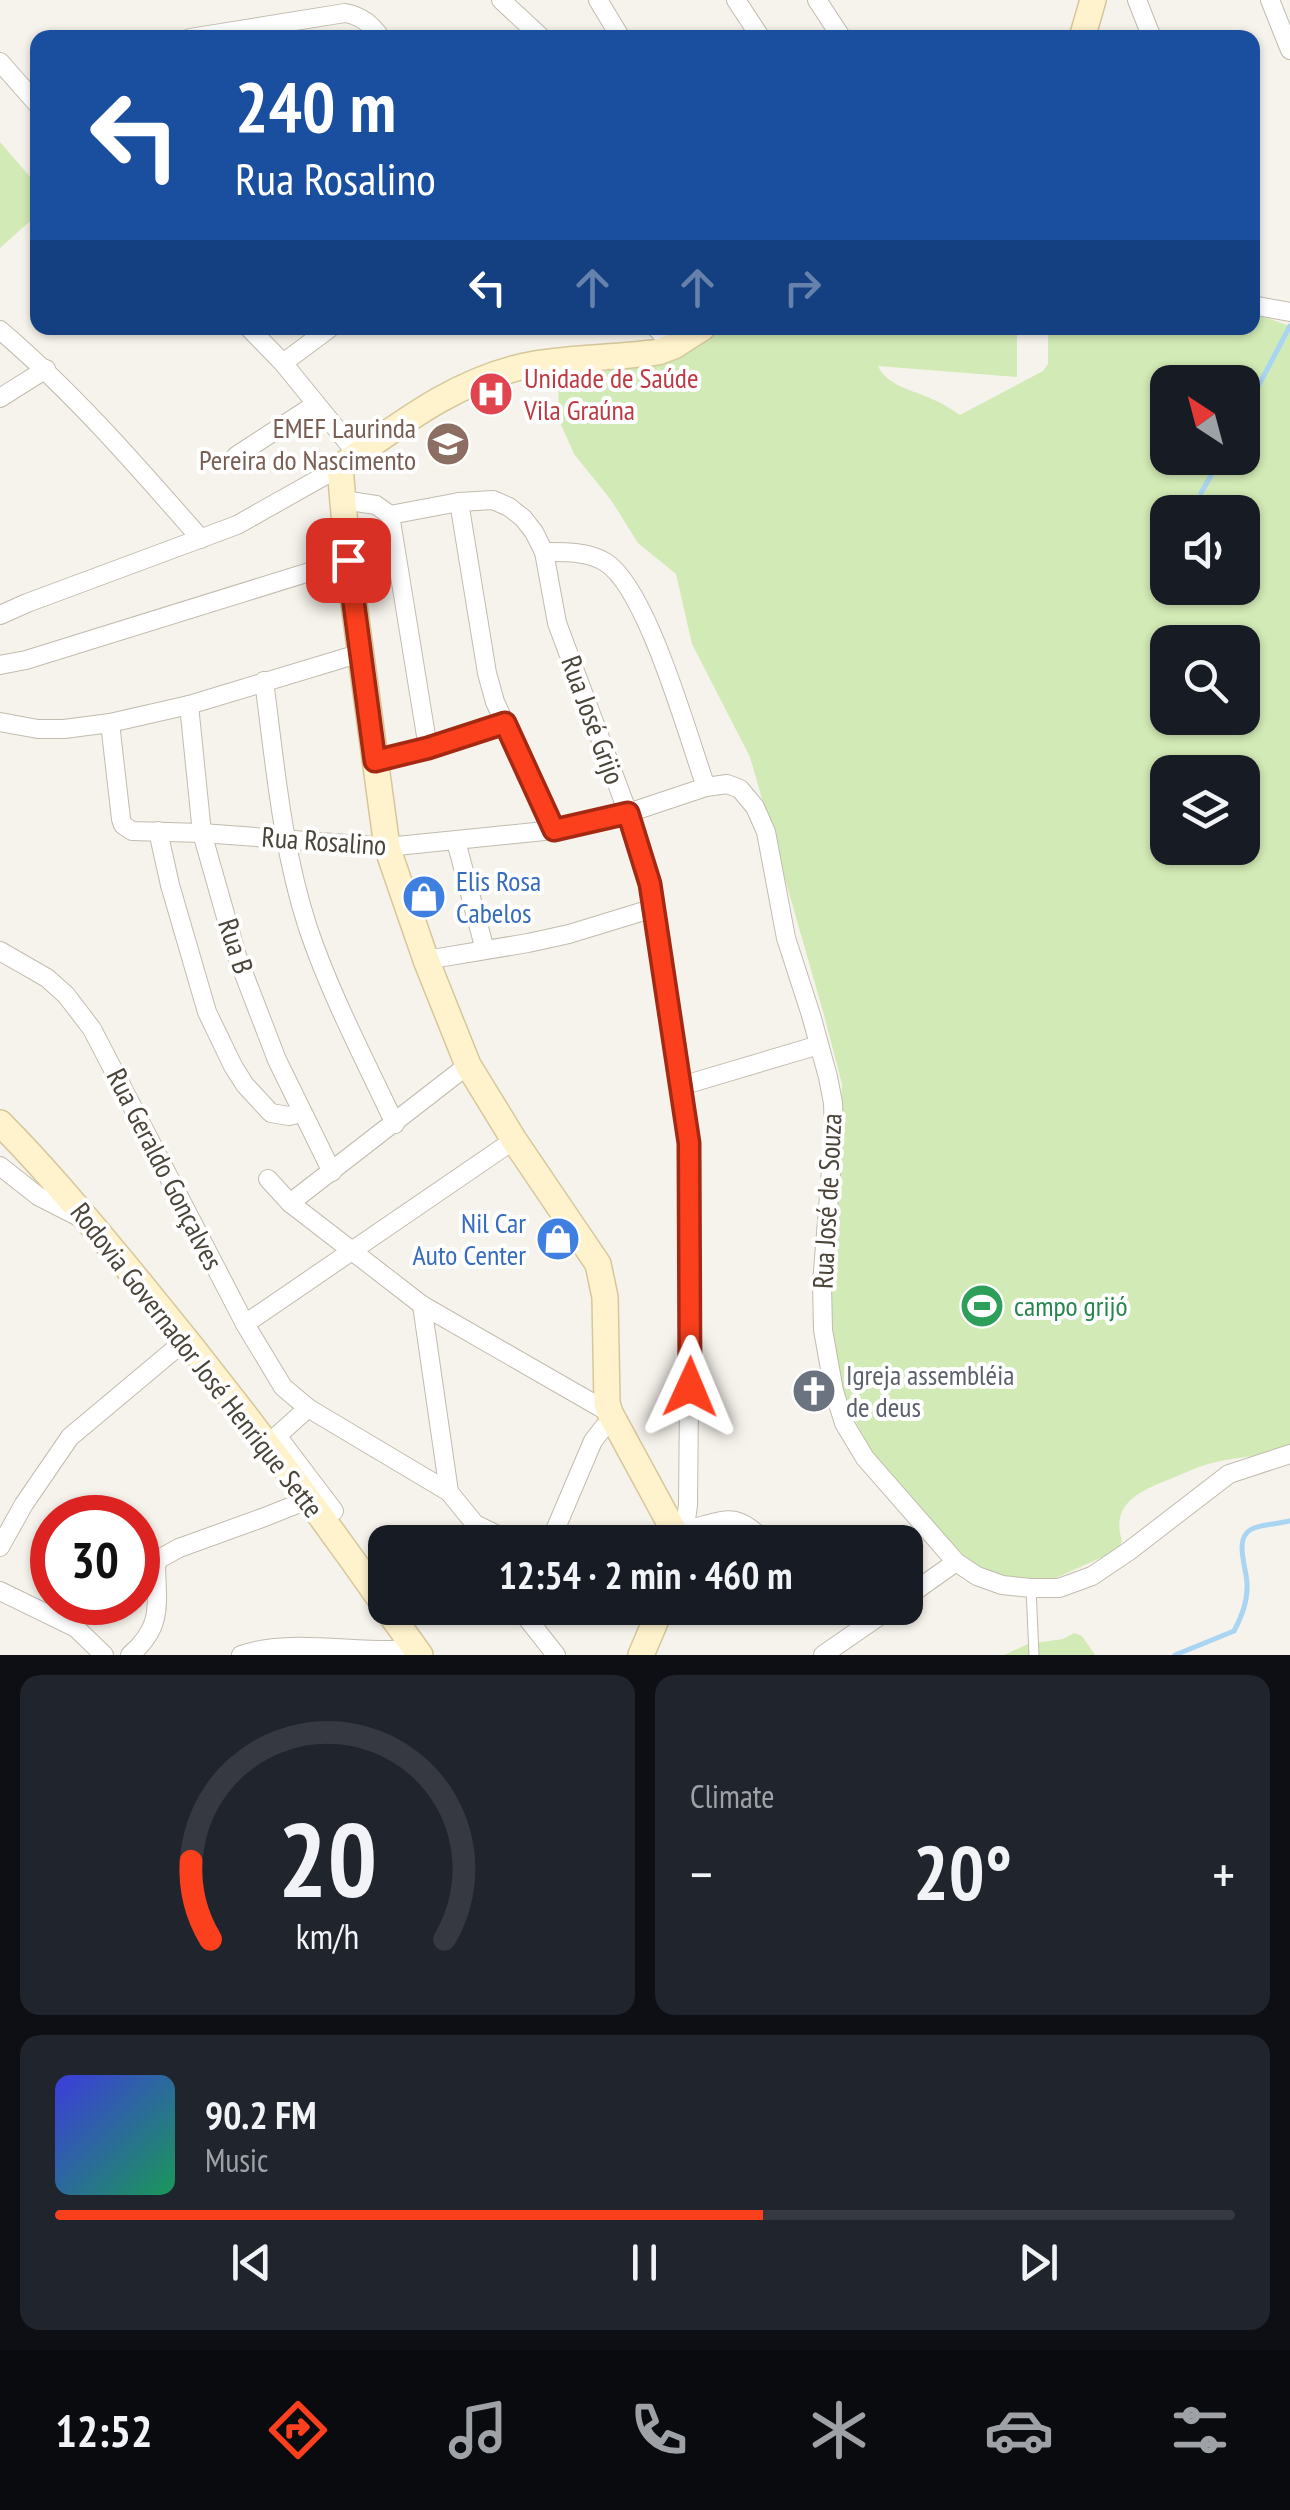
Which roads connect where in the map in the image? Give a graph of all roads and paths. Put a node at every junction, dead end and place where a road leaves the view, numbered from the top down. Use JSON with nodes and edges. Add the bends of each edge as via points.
{"nodes":[{"id":1,"x":598,"y":0,"type":"edge"},
{"id":2,"x":736,"y":0,"type":"edge"},
{"id":3,"x":817,"y":0,"type":"edge"},
{"id":4,"x":1093,"y":0,"type":"edge"},
{"id":5,"x":1137,"y":0,"type":"edge"},
{"id":6,"x":1270,"y":0,"type":"edge"},
{"id":7,"x":504,"y":1,"type":"edge"},
{"id":8,"x":242,"y":30,"type":"edge"},
{"id":9,"x":376,"y":30,"type":"edge"},
{"id":10,"x":534,"y":30,"type":"edge"},
{"id":11,"x":615,"y":30,"type":"edge"},
{"id":12,"x":756,"y":30,"type":"edge"},
{"id":13,"x":837,"y":30,"type":"edge"},
{"id":14,"x":1084,"y":30,"type":"edge"},
{"id":15,"x":1149,"y":30,"type":"edge"},
{"id":16,"x":1290,"y":50,"type":"edge"},
{"id":17,"x":0,"y":62,"type":"edge"},
{"id":18,"x":30,"y":96,"type":"edge"},
{"id":19,"x":1260,"y":306,"type":"edge"},
{"id":20,"x":1290,"y":312,"type":"edge"},
{"id":21,"x":0,"y":330,"type":"edge"},
{"id":22,"x":256,"y":335,"type":"edge"},
{"id":23,"x":321,"y":335,"type":"edge"},
{"id":24,"x":665,"y":337,"type":"edge"},
{"id":25,"x":283,"y":364,"type":"junction"},
{"id":26,"x":46,"y":369,"type":"junction"},
{"id":27,"x":0,"y":398,"type":"edge"},
{"id":28,"x":316,"y":404,"type":"junction"},
{"id":29,"x":236,"y":456,"type":"dead end"},
{"id":30,"x":349,"y":461,"type":"junction"},
{"id":31,"x":343,"y":500,"type":"junction"},
{"id":32,"x":459,"y":502,"type":"junction"},
{"id":33,"x":390,"y":514,"type":"junction"},
{"id":34,"x":201,"y":539,"type":"junction"},
{"id":35,"x":544,"y":552,"type":"junction"},
{"id":36,"x":348,"y":560,"type":"junction"},
{"id":37,"x":0,"y":615,"type":"edge"},
{"id":38,"x":361,"y":654,"type":"junction"},
{"id":39,"x":0,"y":665,"type":"edge"},
{"id":40,"x":264,"y":681,"type":"junction"},
{"id":41,"x":188,"y":705,"type":"junction"},
{"id":42,"x":0,"y":722,"type":"edge"},
{"id":43,"x":110,"y":722,"type":"junction"},
{"id":44,"x":505,"y":723,"type":"junction"},
{"id":45,"x":428,"y":748,"type":"junction"},
{"id":46,"x":375,"y":761,"type":"junction"},
{"id":47,"x":706,"y":787,"type":"junction"},
{"id":48,"x":628,"y":813,"type":"junction"},
{"id":49,"x":554,"y":830,"type":"junction"},
{"id":50,"x":158,"y":831,"type":"junction"},
{"id":51,"x":202,"y":833,"type":"junction"},
{"id":52,"x":285,"y":839,"type":"junction"},
{"id":53,"x":456,"y":841,"type":"junction"},
{"id":54,"x":386,"y":847,"type":"junction"},
{"id":55,"x":654,"y":908,"type":"junction"},
{"id":56,"x":486,"y":950,"type":"junction"},
{"id":57,"x":0,"y":951,"type":"edge"},
{"id":58,"x":426,"y":960,"type":"junction"},
{"id":59,"x":820,"y":1045,"type":"junction"},
{"id":60,"x":468,"y":1065,"type":"junction"},
{"id":61,"x":681,"y":1086,"type":"junction"},
{"id":62,"x":302,"y":1112,"type":"junction"},
{"id":63,"x":0,"y":1123,"type":"edge"},
{"id":64,"x":394,"y":1124,"type":"junction"},
{"id":65,"x":514,"y":1140,"type":"junction"},
{"id":66,"x":0,"y":1166,"type":"edge"},
{"id":67,"x":332,"y":1172,"type":"junction"},
{"id":68,"x":268,"y":1179,"type":"dead end"},
{"id":69,"x":290,"y":1203,"type":"junction"},
{"id":70,"x":88,"y":1222,"type":"junction"},
{"id":71,"x":354,"y":1251,"type":"junction"},
{"id":72,"x":422,"y":1305,"type":"junction"},
{"id":73,"x":245,"y":1324,"type":"junction"},
{"id":74,"x":187,"y":1340,"type":"junction"},
{"id":75,"x":308,"y":1408,"type":"junction"},
{"id":76,"x":612,"y":1418,"type":"junction"},
{"id":77,"x":274,"y":1442,"type":"junction"},
{"id":78,"x":1290,"y":1454,"type":"edge"},
{"id":79,"x":450,"y":1492,"type":"junction"},
{"id":80,"x":310,"y":1498,"type":"junction"},
{"id":81,"x":334,"y":1511,"type":"dead end"},
{"id":82,"x":475,"y":1524,"type":"edge"},
{"id":83,"x":557,"y":1525,"type":"edge"},
{"id":84,"x":675,"y":1525,"type":"edge"},
{"id":85,"x":683,"y":1525,"type":"edge"},
{"id":86,"x":717,"y":1525,"type":"edge"},
{"id":87,"x":747,"y":1525,"type":"edge"},
{"id":88,"x":0,"y":1547,"type":"edge"},
{"id":89,"x":956,"y":1562,"type":"junction"},
{"id":90,"x":368,"y":1581,"type":"edge"},
{"id":91,"x":923,"y":1585,"type":"edge"},
{"id":92,"x":1032,"y":1588,"type":"junction"},
{"id":93,"x":0,"y":1591,"type":"edge"},
{"id":94,"x":399,"y":1625,"type":"edge"},
{"id":95,"x":531,"y":1625,"type":"edge"},
{"id":96,"x":652,"y":1625,"type":"edge"},
{"id":97,"x":866,"y":1625,"type":"edge"},
{"id":98,"x":551,"y":1650,"type":"edge"},
{"id":99,"x":418,"y":1652,"type":"edge"},
{"id":100,"x":104,"y":1655,"type":"edge"},
{"id":101,"x":130,"y":1655,"type":"edge"},
{"id":102,"x":241,"y":1655,"type":"edge"},
{"id":103,"x":641,"y":1655,"type":"edge"},
{"id":104,"x":823,"y":1655,"type":"edge"},
{"id":105,"x":1034,"y":1655,"type":"edge"}],
"edges":[{"from":1,"to":11,"type":"street"},
{"from":2,"to":12,"type":"street"},
{"from":3,"to":13,"type":"street"},
{"from":4,"to":14,"type":"street"},
{"from":5,"to":15,"type":"street"},
{"from":6,"to":16,"type":"street"},
{"from":7,"to":10,"type":"street"},
{"from":8,"to":9,"type":"street","via":[[345,14]]},
{"from":17,"to":18,"type":"street"},
{"from":19,"to":20,"type":"street"},
{"from":21,"to":26,"type":"street"},
{"from":22,"to":25,"type":"street"},
{"from":23,"to":25,"type":"street"},
{"from":24,"to":30,"type":"street","via":[[646,354],[534,364],[488,376],[442,397]]},
{"from":25,"to":28,"type":"street"},
{"from":26,"to":27,"type":"street"},
{"from":26,"to":34,"type":"street"},
{"from":28,"to":29,"type":"street"},
{"from":28,"to":30,"type":"street"},
{"from":30,"to":31,"type":"street"},
{"from":30,"to":34,"type":"street"},
{"from":31,"to":33,"type":"street"},
{"from":31,"to":36,"type":"street"},
{"from":32,"to":33,"type":"street"},
{"from":32,"to":35,"type":"street","via":[[494,500],[510,507]]},
{"from":32,"to":44,"type":"street","via":[[487,673]]},
{"from":33,"to":45,"type":"street"},
{"from":34,"to":37,"type":"street"},
{"from":35,"to":47,"type":"street","via":[[594,556],[621,575],[642,610]]},
{"from":35,"to":48,"type":"street","name":"Rua José Grijo","via":[[557,623]]},
{"from":36,"to":38,"type":"street"},
{"from":36,"to":39,"type":"street"},
{"from":38,"to":40,"type":"street"},
{"from":38,"to":46,"type":"street"},
{"from":40,"to":41,"type":"street"},
{"from":40,"to":52,"type":"street"},
{"from":41,"to":43,"type":"street"},
{"from":41,"to":51,"type":"street","name":"Rua B"},
{"from":42,"to":43,"type":"street","via":[[38,729]]},
{"from":43,"to":50,"type":"street","name":"Rua Rosalino","via":[[123,824],[132,831]]},
{"from":44,"to":45,"type":"street"},
{"from":44,"to":49,"type":"street"},
{"from":45,"to":46,"type":"street"},
{"from":46,"to":54,"type":"street"},
{"from":47,"to":48,"type":"street"},
{"from":47,"to":59,"type":"street","name":"Rua José de Souza","via":[[727,784],[756,807],[786,938]]},
{"from":48,"to":49,"type":"street","name":"Rua Rosalino"},
{"from":48,"to":55,"type":"street","name":"Rua José Grijo"},
{"from":49,"to":53,"type":"street","name":"Rua Rosalino"},
{"from":50,"to":51,"type":"street","name":"Rua Rosalino"},
{"from":50,"to":62,"type":"street","via":[[206,1012],[232,1066],[271,1113]]},
{"from":51,"to":52,"type":"street","name":"Rua Rosalino"},
{"from":51,"to":62,"type":"street","name":"Rua B","via":[[237,956]]},
{"from":52,"to":54,"type":"street","name":"Rua Rosalino"},
{"from":52,"to":64,"type":"street","via":[[319,958]]},
{"from":53,"to":54,"type":"street","name":"Rua Rosalino"},
{"from":53,"to":56,"type":"street"},
{"from":54,"to":58,"type":"street"},
{"from":55,"to":56,"type":"street"},
{"from":55,"to":61,"type":"street","name":"Rua José Grijo"},
{"from":56,"to":58,"type":"street"},
{"from":57,"to":73,"type":"street","name":"Rua Geraldo Gonçalves","via":[[47,978],[92,1029]]},
{"from":58,"to":60,"type":"street"},
{"from":59,"to":61,"type":"street"},
{"from":59,"to":89,"type":"street","name":"Rua José de Souza","via":[[833,1103],[821,1305],[834,1392],[865,1458]]},
{"from":60,"to":64,"type":"street"},
{"from":60,"to":65,"type":"street"},
{"from":61,"to":85,"type":"street","name":"Rua José Grijo","via":[[691,1192]]},
{"from":62,"to":67,"type":"street","name":"Rua B"},
{"from":63,"to":70,"type":"street","name":"Rodovia Governador José Henrique Sette"},
{"from":64,"to":67,"type":"street"},
{"from":65,"to":71,"type":"street"},
{"from":65,"to":76,"type":"street","via":[[598,1264]]},
{"from":66,"to":70,"type":"street"},
{"from":67,"to":69,"type":"street"},
{"from":68,"to":69,"type":"street"},
{"from":69,"to":71,"type":"street"},
{"from":70,"to":74,"type":"street","name":"Rodovia Governador José Henrique Sette"},
{"from":71,"to":72,"type":"street"},
{"from":71,"to":73,"type":"street"},
{"from":72,"to":76,"type":"street"},
{"from":72,"to":79,"type":"street"},
{"from":73,"to":75,"type":"street","name":"Rua Geraldo Gonçalves","via":[[283,1387]]},
{"from":74,"to":77,"type":"street","name":"Rodovia Governador José Henrique Sette"},
{"from":74,"to":88,"type":"street","via":[[70,1437]]},
{"from":75,"to":77,"type":"street"},
{"from":75,"to":79,"type":"street","name":"Rua Geraldo Gonçalves"},
{"from":76,"to":83,"type":"street","via":[[593,1441]]},
{"from":76,"to":84,"type":"street"},
{"from":77,"to":80,"type":"street","name":"Rodovia Governador José Henrique Sette"},
{"from":77,"to":81,"type":"street"},
{"from":78,"to":92,"type":"street","via":[[1229,1474],[1092,1576],[1059,1588]]},
{"from":79,"to":82,"type":"street"},
{"from":80,"to":90,"type":"street","name":"Rodovia Governador José Henrique Sette"},
{"from":80,"to":101,"type":"street","via":[[159,1559],[157,1619]]},
{"from":86,"to":87,"type":"street"},
{"from":89,"to":91,"type":"street"},
{"from":89,"to":92,"type":"street","via":[[1002,1586]]},
{"from":92,"to":105,"type":"lane"},
{"from":93,"to":100,"type":"street","via":[[76,1628]]},
{"from":94,"to":99,"type":"street","name":"Rodovia Governador José Henrique Sette"},
{"from":95,"to":98,"type":"street"},
{"from":96,"to":103,"type":"street"},
{"from":97,"to":104,"type":"street"},
{"from":99,"to":102,"type":"street","via":[[267,1648]]}]}
